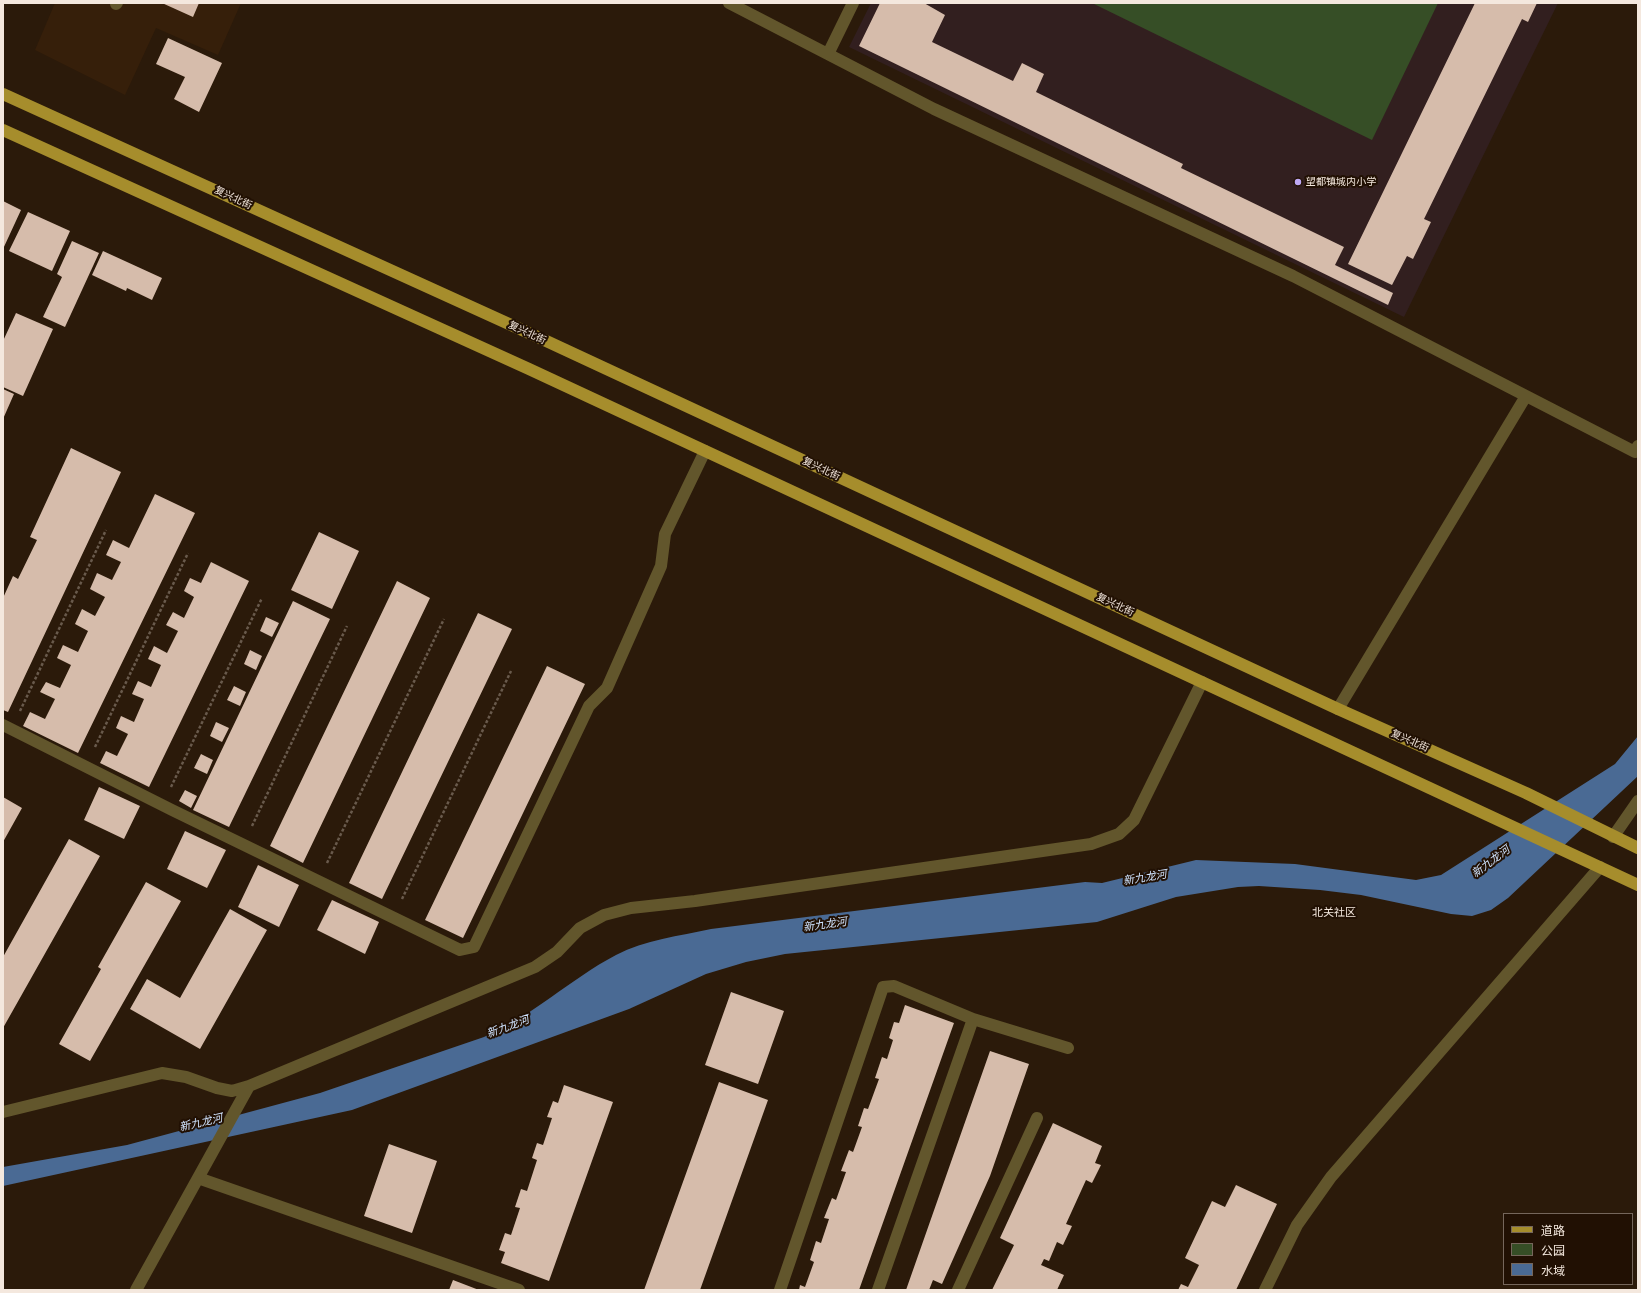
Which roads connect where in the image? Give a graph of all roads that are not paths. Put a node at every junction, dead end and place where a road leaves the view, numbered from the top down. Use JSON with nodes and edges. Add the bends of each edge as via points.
{"nodes":[{"id":1,"x":729,"y":3,"type":"edge"},
{"id":2,"x":853,"y":3,"type":"edge"},
{"id":3,"x":828,"y":54,"type":"junction"},
{"id":4,"x":3,"y":94,"type":"edge"},
{"id":5,"x":3,"y":130,"type":"edge"},
{"id":6,"x":1526,"y":396,"type":"junction"},
{"id":7,"x":1638,"y":446,"type":"edge"},
{"id":8,"x":705,"y":451,"type":"junction"},
{"id":9,"x":1202,"y":682,"type":"junction"},
{"id":10,"x":1338,"y":709,"type":"junction"},
{"id":11,"x":7,"y":727,"type":"edge"},
{"id":12,"x":1638,"y":801,"type":"edge"},
{"id":13,"x":1613,"y":837,"type":"junction"},
{"id":14,"x":1638,"y":848,"type":"edge"},
{"id":15,"x":1600,"y":867,"type":"junction"},
{"id":16,"x":1638,"y":885,"type":"edge"},
{"id":17,"x":973,"y":1018,"type":"junction"},
{"id":18,"x":1068,"y":1048,"type":"dead end"},
{"id":19,"x":249,"y":1086,"type":"junction"},
{"id":20,"x":3,"y":1112,"type":"edge"},
{"id":21,"x":1037,"y":1118,"type":"dead end"},
{"id":22,"x":198,"y":1178,"type":"junction"},
{"id":23,"x":136,"y":1290,"type":"edge"},
{"id":24,"x":519,"y":1290,"type":"edge"},
{"id":25,"x":780,"y":1290,"type":"edge"},
{"id":26,"x":878,"y":1290,"type":"edge"},
{"id":27,"x":958,"y":1290,"type":"edge"},
{"id":28,"x":1265,"y":1290,"type":"edge"}],
"edges":[{"from":1,"to":3,"type":"street"},
{"from":2,"to":3,"type":"street"},
{"from":3,"to":6,"type":"street","via":[[934,109],[1293,276]]},
{"from":4,"to":10,"type":"main road","name":"复兴北街","via":[[549,343]]},
{"from":5,"to":8,"type":"main road"},
{"from":6,"to":7,"type":"street","via":[[1635,452]]},
{"from":6,"to":10,"type":"street"},
{"from":8,"to":9,"type":"main road"},
{"from":8,"to":11,"type":"street","via":[[665,534],[661,566],[607,688],[589,706],[474,947],[460,950]]},
{"from":9,"to":15,"type":"main road"},
{"from":9,"to":19,"type":"street","via":[[1134,820],[1119,834],[1091,844],[631,908],[604,915],[580,928],[557,952],[535,967]]},
{"from":10,"to":13,"type":"main road","name":"复兴北街","via":[[1526,793]]},
{"from":12,"to":13,"type":"street"},
{"from":13,"to":14,"type":"main road","name":"复兴北街"},
{"from":15,"to":16,"type":"main road"},
{"from":15,"to":28,"type":"street","via":[[1331,1177],[1297,1225]]},
{"from":17,"to":18,"type":"street"},
{"from":17,"to":25,"type":"street","via":[[894,986],[883,987]]},
{"from":17,"to":26,"type":"street"},
{"from":19,"to":20,"type":"street","via":[[232,1090],[217,1088],[186,1077],[162,1073]]},
{"from":19,"to":22,"type":"street"},
{"from":21,"to":27,"type":"street"},
{"from":22,"to":23,"type":"street"},
{"from":22,"to":24,"type":"street"}]}
